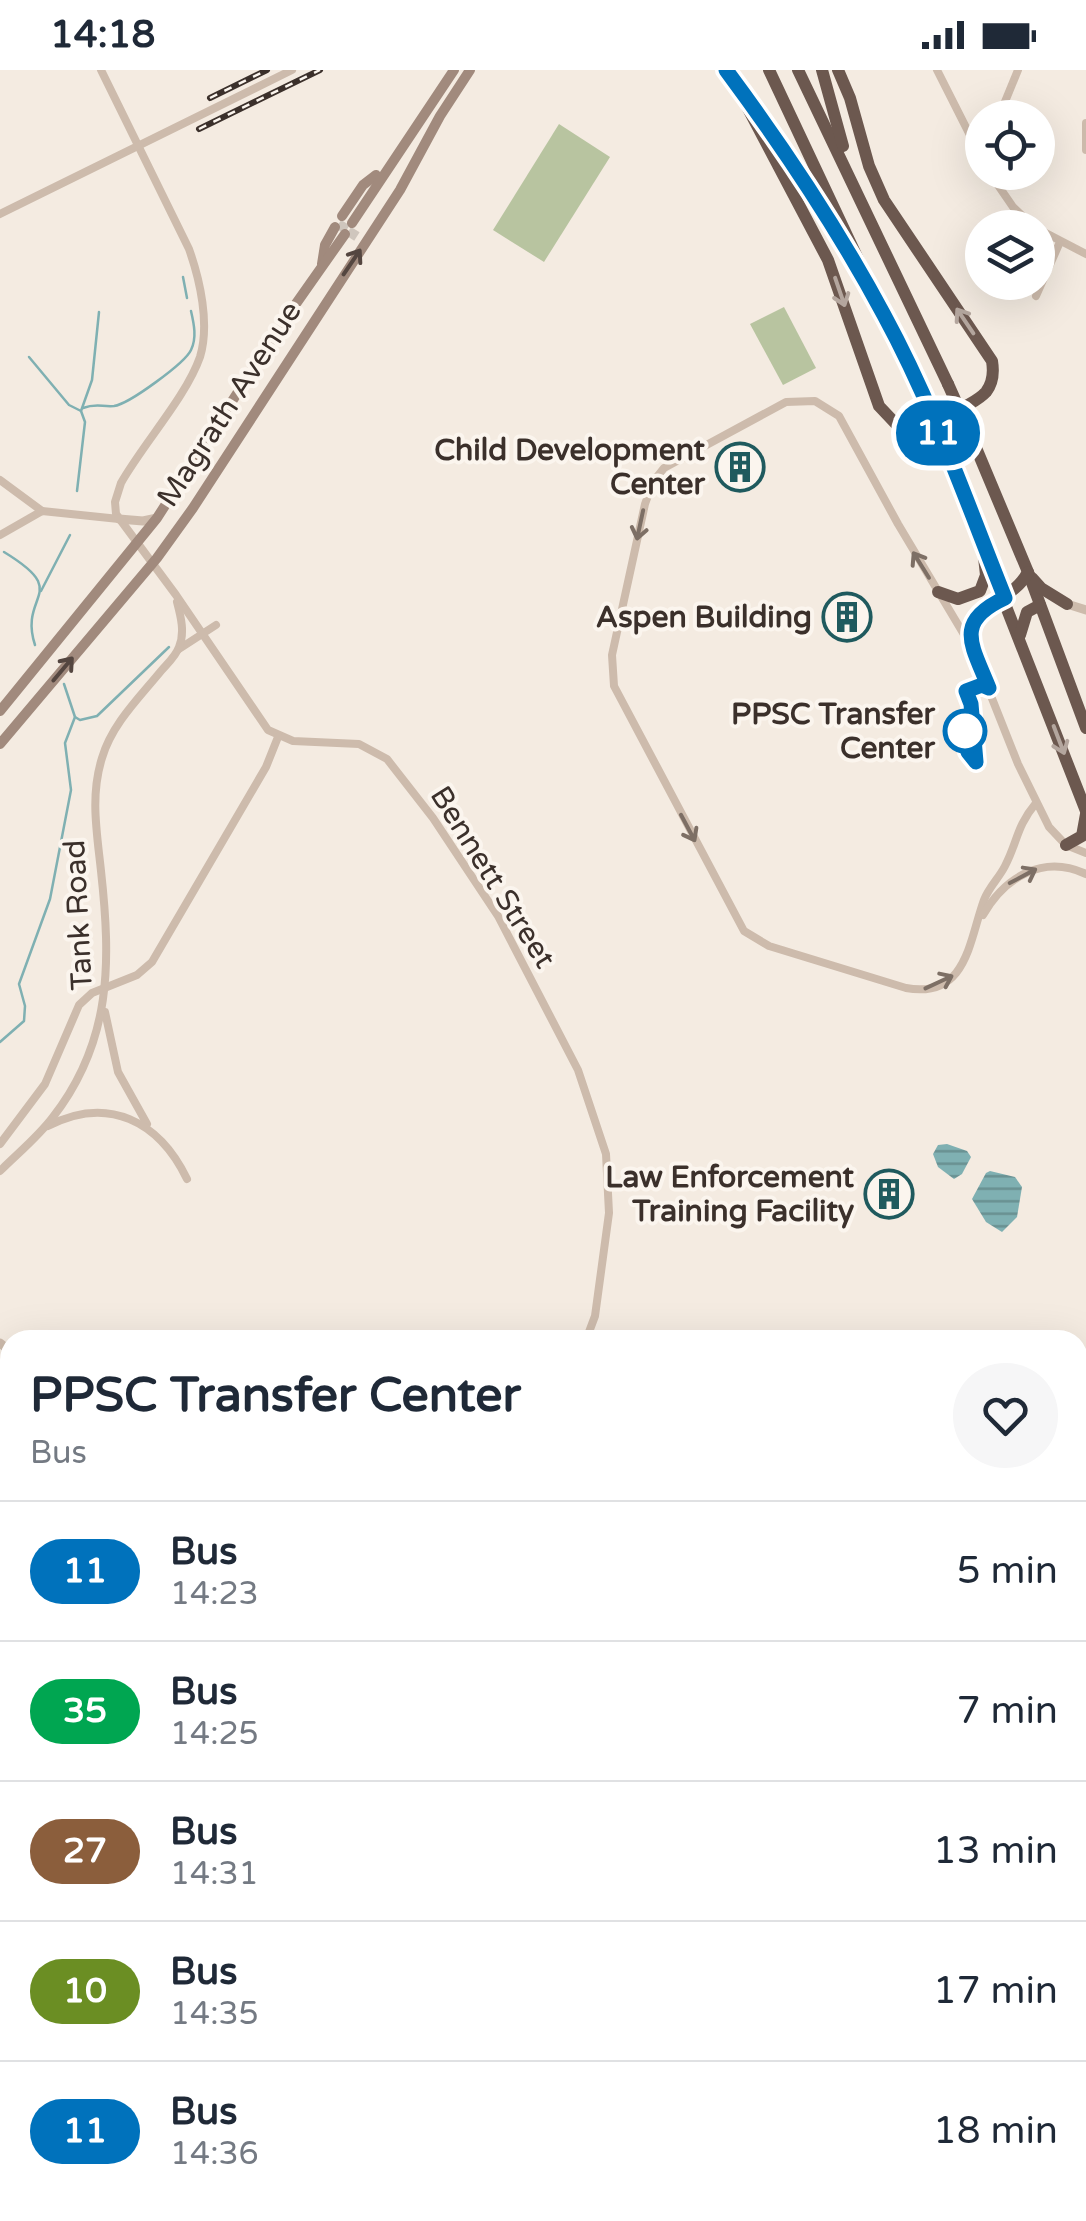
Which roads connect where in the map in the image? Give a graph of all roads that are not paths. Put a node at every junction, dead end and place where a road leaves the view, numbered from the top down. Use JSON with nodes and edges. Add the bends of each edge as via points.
{"nodes":[{"id":1,"x":101,"y":70,"type":"edge"},
{"id":2,"x":292,"y":70,"type":"edge"},
{"id":3,"x":454,"y":70,"type":"edge"},
{"id":4,"x":470,"y":70,"type":"edge"},
{"id":5,"x":768,"y":70,"type":"edge"},
{"id":6,"x":798,"y":70,"type":"edge"},
{"id":7,"x":822,"y":70,"type":"edge"},
{"id":8,"x":838,"y":70,"type":"edge"},
{"id":9,"x":937,"y":70,"type":"edge"},
{"id":10,"x":1018,"y":70,"type":"edge"},
{"id":11,"x":729,"y":75,"type":"edge"},
{"id":12,"x":1006,"y":100,"type":"edge"},
{"id":13,"x":965,"y":124,"type":"edge"},
{"id":14,"x":1086,"y":124,"type":"edge"},
{"id":15,"x":138,"y":146,"type":"junction"},
{"id":16,"x":1086,"y":150,"type":"edge"},
{"id":17,"x":391,"y":164,"type":"junction"},
{"id":18,"x":1001,"y":190,"type":"edge"},
{"id":19,"x":1016,"y":210,"type":"edge"},
{"id":20,"x":0,"y":214,"type":"edge"},
{"id":21,"x":868,"y":214,"type":"junction"},
{"id":22,"x":1055,"y":239,"type":"edge"},
{"id":23,"x":1060,"y":242,"type":"junction"},
{"id":24,"x":1055,"y":253,"type":"edge"},
{"id":25,"x":1086,"y":254,"type":"edge"},
{"id":26,"x":321,"y":268,"type":"junction"},
{"id":27,"x":886,"y":317,"type":"junction"},
{"id":28,"x":0,"y":480,"type":"edge"},
{"id":29,"x":42,"y":511,"type":"junction"},
{"id":30,"x":156,"y":518,"type":"junction"},
{"id":31,"x":119,"y":519,"type":"junction"},
{"id":32,"x":0,"y":535,"type":"edge"},
{"id":33,"x":138,"y":544,"type":"junction"},
{"id":34,"x":984,"y":544,"type":"junction"},
{"id":35,"x":153,"y":563,"type":"junction"},
{"id":36,"x":1028,"y":572,"type":"junction"},
{"id":37,"x":938,"y":592,"type":"junction"},
{"id":38,"x":176,"y":594,"type":"junction"},
{"id":39,"x":1005,"y":598,"type":"junction"},
{"id":40,"x":1067,"y":604,"type":"junction"},
{"id":41,"x":1040,"y":605,"type":"junction"},
{"id":42,"x":1086,"y":610,"type":"edge"},
{"id":43,"x":979,"y":612,"type":"junction"},
{"id":44,"x":216,"y":625,"type":"dead end"},
{"id":45,"x":1018,"y":631,"type":"junction"},
{"id":46,"x":202,"y":635,"type":"junction"},
{"id":47,"x":972,"y":648,"type":"junction"},
{"id":48,"x":179,"y":649,"type":"junction"},
{"id":49,"x":0,"y":711,"type":"edge"},
{"id":50,"x":1086,"y":728,"type":"edge"},
{"id":51,"x":278,"y":737,"type":"junction"},
{"id":52,"x":0,"y":744,"type":"edge"},
{"id":53,"x":1036,"y":803,"type":"junction"},
{"id":54,"x":1086,"y":813,"type":"edge"},
{"id":55,"x":1066,"y":845,"type":"junction"},
{"id":56,"x":1086,"y":852,"type":"edge"},
{"id":57,"x":1086,"y":874,"type":"edge"},
{"id":58,"x":978,"y":924,"type":"junction"},
{"id":59,"x":106,"y":988,"type":"junction"},
{"id":60,"x":104,"y":1005,"type":"junction"},
{"id":61,"x":44,"y":1128,"type":"junction"},
{"id":62,"x":153,"y":1132,"type":"junction"},
{"id":63,"x":0,"y":1144,"type":"edge"},
{"id":64,"x":0,"y":1171,"type":"edge"},
{"id":65,"x":187,"y":1179,"type":"dead end"},
{"id":66,"x":589,"y":1330,"type":"edge"}],
"edges":[{"from":1,"to":15,"type":"street"},
{"from":2,"to":15,"type":"street"},
{"from":3,"to":17,"type":"main road"},
{"from":35,"to":4,"type":"main road","name":"Magrath Avenue","one_way":true,"via":[[391,204]]},
{"from":5,"to":27,"type":"highway"},
{"from":6,"to":21,"type":"highway"},
{"from":7,"to":21,"type":"highway"},
{"from":11,"to":8,"type":"highway","one_way":true,"via":[[828,260],[879,406],[896,424],[919,424],[983,395],[992,382],[992,361],[884,200]]},
{"from":9,"to":13,"type":"street"},
{"from":10,"to":12,"type":"street"},
{"from":11,"to":27,"type":"highway","via":[[791,159]]},
{"from":14,"to":16,"type":"street"},
{"from":15,"to":20,"type":"street"},
{"from":15,"to":31,"type":"street","via":[[193,261],[203,343],[194,369],[122,483]]},
{"from":17,"to":17,"type":"main road","via":[[350,221],[363,185]]},
{"from":18,"to":19,"type":"street"},
{"from":21,"to":36,"type":"highway","bridge":true},
{"from":22,"to":23,"type":"street"},
{"from":23,"to":24,"type":"street"},
{"from":23,"to":25,"type":"street"},
{"from":26,"to":26,"type":"main road","via":[[325,245],[342,232],[336,258]]},
{"from":26,"to":30,"type":"main road"},
{"from":27,"to":34,"type":"highway","bridge":true},
{"from":28,"to":29,"type":"street"},
{"from":29,"to":31,"type":"street"},
{"from":29,"to":32,"type":"street"},
{"from":30,"to":31,"type":"street"},
{"from":30,"to":33,"type":"main road"},
{"from":31,"to":33,"type":"street"},
{"from":33,"to":35,"type":"street"},
{"from":33,"to":49,"type":"main road"},
{"from":34,"to":37,"type":"highway","via":[[980,590],[958,599]]},
{"from":34,"to":39,"type":"highway"},
{"from":35,"to":38,"type":"street"},
{"from":52,"to":35,"type":"main road","name":"Magrath Avenue","one_way":true},
{"from":36,"to":39,"type":"highway"},
{"from":36,"to":40,"type":"highway"},
{"from":36,"to":41,"type":"highway"},
{"from":37,"to":47,"type":"street"},
{"from":37,"to":58,"type":"street","one_way":true,"via":[[845,423],[824,405],[796,400],[672,461],[653,482],[612,676],[734,917],[752,938],[926,990],[958,971]]},
{"from":38,"to":46,"type":"street"},
{"from":38,"to":48,"type":"street"},
{"from":39,"to":43,"type":"highway"},
{"from":39,"to":45,"type":"highway"},
{"from":40,"to":41,"type":"street"},
{"from":40,"to":42,"type":"street"},
{"from":41,"to":45,"type":"highway"},
{"from":41,"to":50,"type":"highway"},
{"from":43,"to":45,"type":"highway","via":[[999,612]]},
{"from":43,"to":47,"type":"highway"},
{"from":44,"to":46,"type":"street","name":"Tank Road"},
{"from":45,"to":54,"type":"highway","one_way":true},
{"from":46,"to":48,"type":"street","name":"Tank Road"},
{"from":46,"to":51,"type":"street"},
{"from":47,"to":53,"type":"street"},
{"from":48,"to":59,"type":"street","name":"Tank Road","via":[[114,730],[98,772]]},
{"from":51,"to":59,"type":"street","via":[[152,962]]},
{"from":51,"to":66,"type":"street","name":"Bennett Street","via":[[359,744],[392,763],[476,881],[562,1036],[591,1104],[609,1180]]},
{"from":53,"to":55,"type":"street"},
{"from":53,"to":58,"type":"street","via":[[1018,827]]},
{"from":54,"to":55,"type":"highway","via":[[1082,836]]},
{"from":55,"to":56,"type":"street"},
{"from":58,"to":57,"type":"street","one_way":true,"via":[[995,896],[1026,872],[1062,866]]},
{"from":59,"to":60,"type":"street","name":"Tank Road"},
{"from":59,"to":63,"type":"street","via":[[78,1005],[45,1084]]},
{"from":60,"to":61,"type":"street","name":"Tank Road","via":[[86,1063]]},
{"from":60,"to":62,"type":"street","via":[[118,1072]]},
{"from":61,"to":62,"type":"street","via":[[104,1113]]},
{"from":61,"to":64,"type":"street","name":"Tank Road"},
{"from":62,"to":65,"type":"street"}]}
